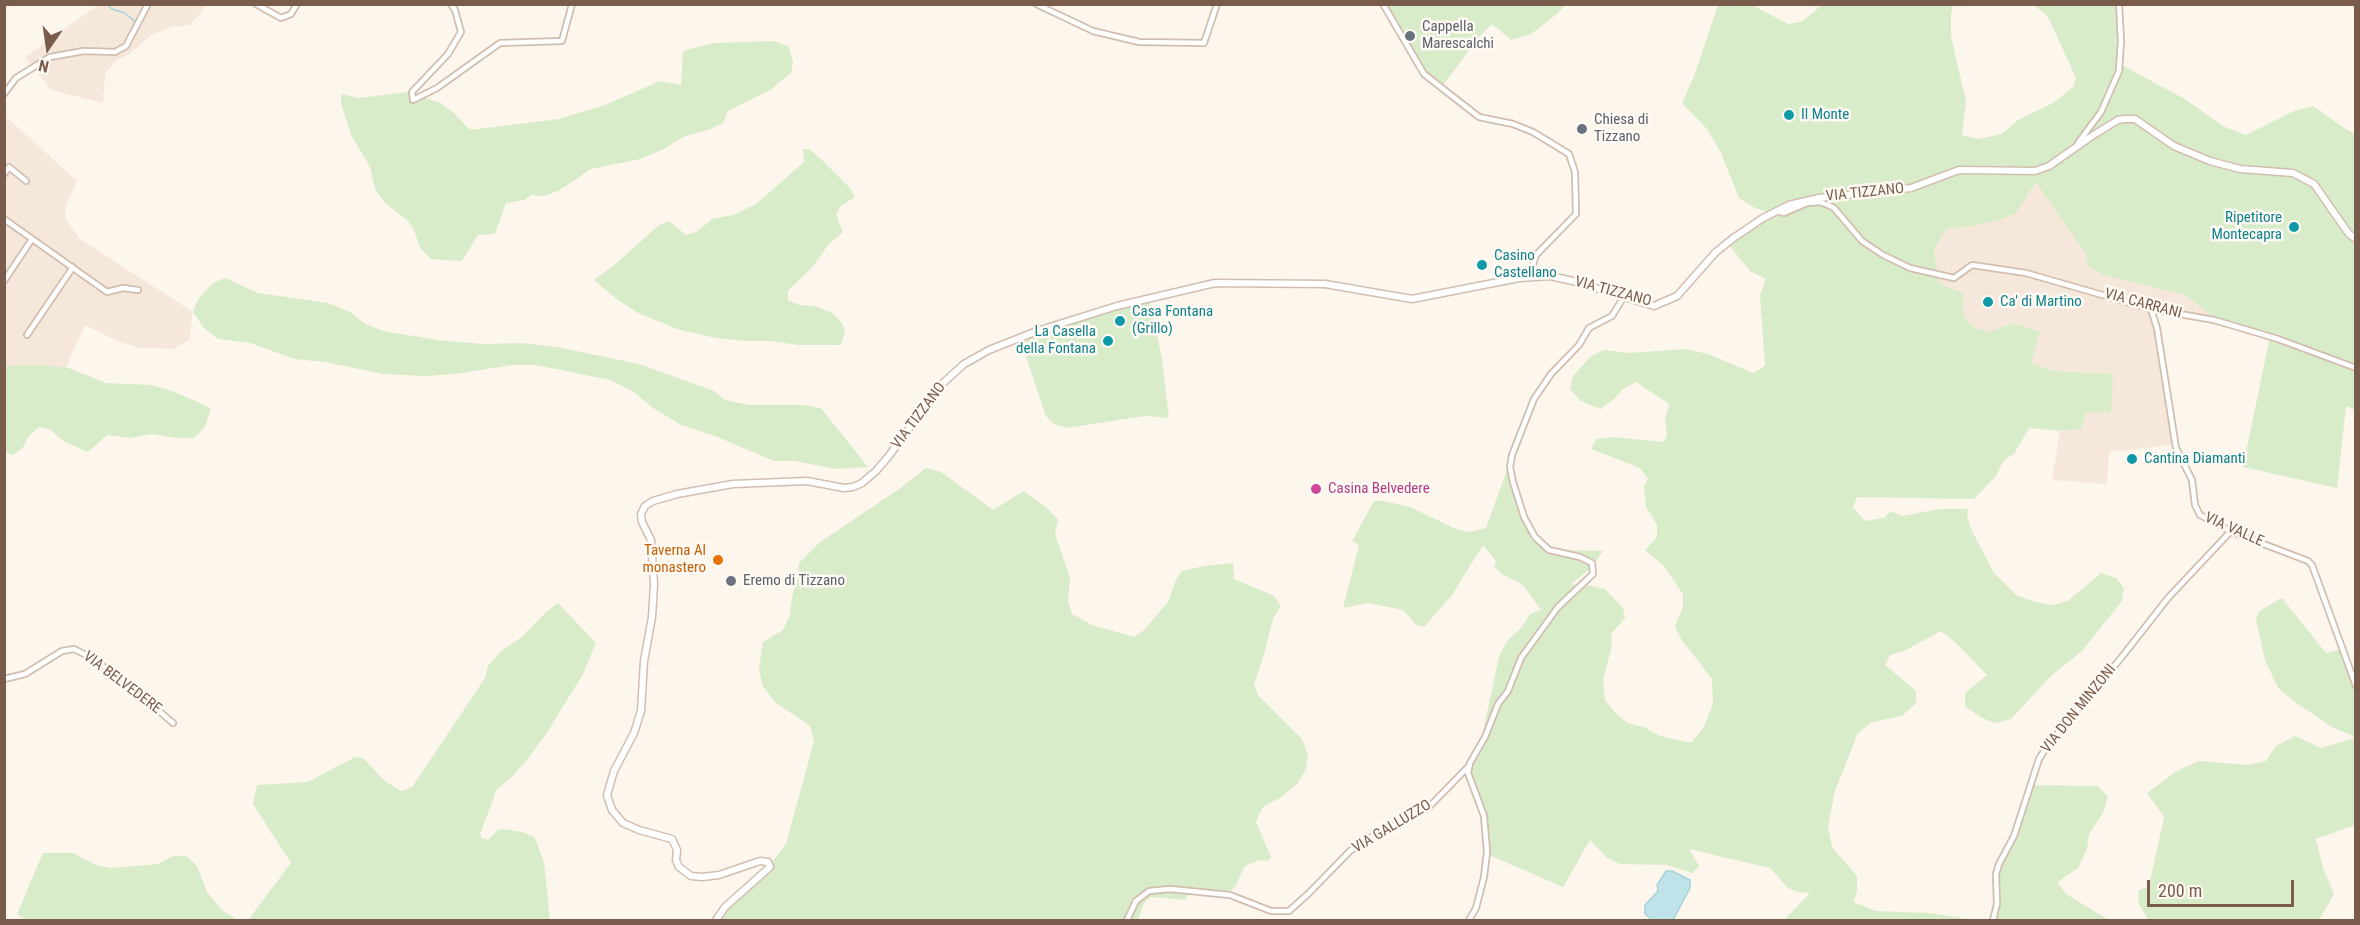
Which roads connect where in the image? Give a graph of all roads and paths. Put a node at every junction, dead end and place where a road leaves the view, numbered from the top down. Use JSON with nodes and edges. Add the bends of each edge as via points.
{"nodes":[{"id":1,"x":148,"y":4,"type":"edge"},
{"id":2,"x":256,"y":4,"type":"edge"},
{"id":3,"x":297,"y":4,"type":"edge"},
{"id":4,"x":451,"y":4,"type":"edge"},
{"id":5,"x":572,"y":4,"type":"edge"},
{"id":6,"x":1036,"y":4,"type":"edge"},
{"id":7,"x":1217,"y":4,"type":"edge"},
{"id":8,"x":1383,"y":4,"type":"edge"},
{"id":9,"x":2119,"y":4,"type":"edge"},
{"id":10,"x":4,"y":94,"type":"edge"},
{"id":11,"x":2075,"y":148,"type":"junction"},
{"id":12,"x":4,"y":174,"type":"edge"},
{"id":13,"x":26,"y":181,"type":"dead end"},
{"id":14,"x":1777,"y":211,"type":"junction"},
{"id":15,"x":4,"y":219,"type":"edge"},
{"id":16,"x":32,"y":239,"type":"junction"},
{"id":17,"x":2355,"y":239,"type":"edge"},
{"id":18,"x":73,"y":267,"type":"junction"},
{"id":19,"x":1529,"y":277,"type":"junction"},
{"id":20,"x":4,"y":281,"type":"edge"},
{"id":21,"x":138,"y":290,"type":"dead end"},
{"id":22,"x":1623,"y":298,"type":"junction"},
{"id":23,"x":2151,"y":309,"type":"junction"},
{"id":24,"x":27,"y":334,"type":"dead end"},
{"id":25,"x":2355,"y":368,"type":"edge"},
{"id":26,"x":2231,"y":531,"type":"junction"},
{"id":27,"x":4,"y":679,"type":"edge"},
{"id":28,"x":2355,"y":686,"type":"edge"},
{"id":29,"x":173,"y":723,"type":"dead end"},
{"id":30,"x":1468,"y":767,"type":"junction"},
{"id":31,"x":716,"y":921,"type":"edge"},
{"id":32,"x":1127,"y":921,"type":"edge"},
{"id":33,"x":1469,"y":921,"type":"edge"},
{"id":34,"x":1993,"y":921,"type":"edge"}],
"edges":[{"from":1,"to":10,"type":"street","via":[[126,46],[116,52],[84,51],[50,57],[16,78]]},
{"from":2,"to":3,"type":"street","via":[[281,18],[291,14]]},
{"from":4,"to":5,"type":"street","via":[[461,32],[448,54],[412,92],[413,100],[437,88],[500,43],[562,41]]},
{"from":6,"to":7,"type":"street","via":[[1093,31],[1138,42],[1204,43]]},
{"from":8,"to":19,"type":"street","via":[[1424,74],[1479,117],[1513,124],[1569,153],[1575,172],[1576,214],[1536,255]]},
{"from":9,"to":11,"type":"street","via":[[2119,71],[2101,112]]},
{"from":11,"to":14,"type":"street","name":"VIA TIZZANO","via":[[2035,171],[1959,170],[1911,188],[1812,199]]},
{"from":11,"to":17,"type":"street","name":"VIA TIZZANO","via":[[2118,120],[2135,119],[2174,146],[2210,161],[2241,169],[2293,173],[2314,184]]},
{"from":12,"to":13,"type":"street","via":[[9,167]]},
{"from":14,"to":22,"type":"street","name":"VIA TIZZANO","via":[[1715,253],[1677,296],[1654,306]]},
{"from":14,"to":23,"type":"street","name":"VIA CARRANI","via":[[1784,213],[1820,202],[1828,205],[1862,241],[1910,268],[1954,278],[1972,265],[2012,270]]},
{"from":15,"to":16,"type":"street"},
{"from":16,"to":18,"type":"street"},
{"from":16,"to":20,"type":"street"},
{"from":18,"to":21,"type":"street","via":[[107,292]]},
{"from":18,"to":24,"type":"street"},
{"from":19,"to":22,"type":"street","name":"VIA TIZZANO","via":[[1573,281]]},
{"from":19,"to":31,"type":"street","name":"VIA TIZZANO","via":[[1412,298],[1325,284],[1215,283],[1117,306],[1030,334],[964,364],[927,401],[876,471],[854,487],[807,481],[733,484],[677,494],[645,506],[641,514],[653,554],[654,597],[641,711],[614,771],[608,795],[612,810],[623,823],[672,839],[679,867],[691,876],[718,875],[768,862],[770,867]]},
{"from":22,"to":30,"type":"street","name":"VIA GALLUZZO","via":[[1612,316],[1589,328],[1534,399],[1510,467],[1524,517],[1535,537],[1549,550],[1592,563],[1593,574],[1558,607],[1521,658],[1508,692],[1498,704]]},
{"from":23,"to":25,"type":"street","name":"VIA CARRANI","via":[[2214,320]]},
{"from":23,"to":26,"type":"street","name":"VIA VALLE","via":[[2176,448],[2192,480],[2195,505],[2200,515]]},
{"from":26,"to":28,"type":"street","name":"VIA VALLE","via":[[2312,565]]},
{"from":26,"to":34,"type":"street","name":"VIA DON MINZONI","via":[[2168,598],[2039,759],[2014,836],[1996,874]]},
{"from":27,"to":29,"type":"street","name":"VIA BELVEDERE","via":[[26,674],[62,651],[74,649],[131,687]]},
{"from":30,"to":32,"type":"street","name":"VIA GALLUZZO","via":[[1427,808],[1350,851],[1289,911],[1271,911],[1230,895],[1170,889],[1149,891],[1136,901]]},
{"from":30,"to":33,"type":"street","via":[[1484,816],[1487,852],[1476,908]]}]}
